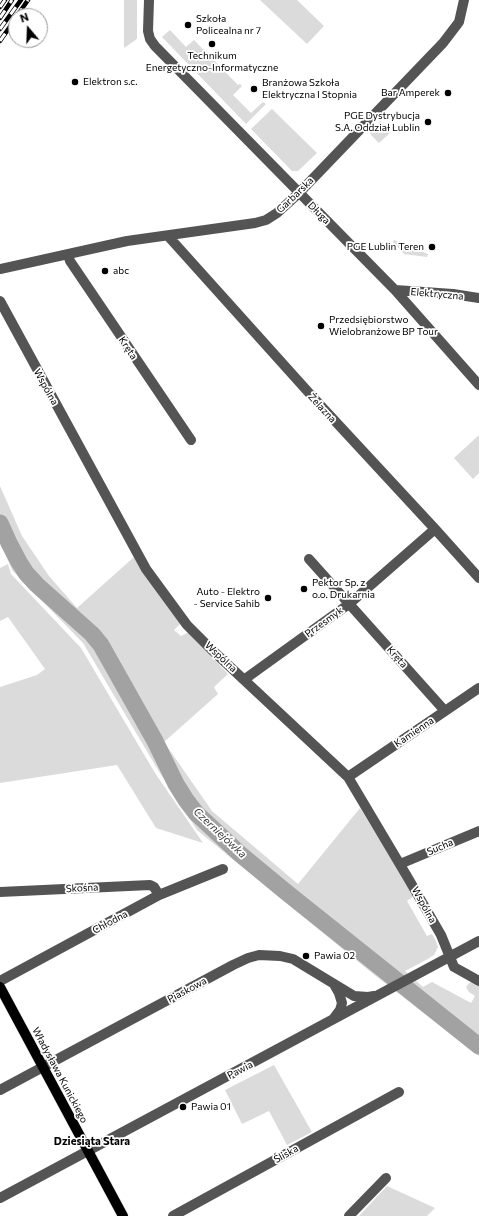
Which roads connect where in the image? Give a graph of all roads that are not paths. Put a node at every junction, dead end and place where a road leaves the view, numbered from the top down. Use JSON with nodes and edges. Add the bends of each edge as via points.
{"nodes":[{"id":1,"x":149,"y":0,"type":"edge"},
{"id":2,"x":464,"y":0,"type":"edge"},
{"id":3,"x":299,"y":193,"type":"junction"},
{"id":4,"x":168,"y":236,"type":"junction"},
{"id":5,"x":68,"y":254,"type":"junction"},
{"id":6,"x":0,"y":269,"type":"edge"},
{"id":7,"x":395,"y":290,"type":"junction"},
{"id":8,"x":479,"y":298,"type":"edge"},
{"id":9,"x":0,"y":301,"type":"edge"},
{"id":10,"x":479,"y":385,"type":"edge"},
{"id":11,"x":191,"y":440,"type":"dead end"},
{"id":12,"x":435,"y":529,"type":"junction"},
{"id":13,"x":308,"y":559,"type":"dead end"},
{"id":14,"x":479,"y":578,"type":"edge"},
{"id":15,"x":349,"y":604,"type":"junction"},
{"id":16,"x":245,"y":679,"type":"junction"},
{"id":17,"x":479,"y":688,"type":"edge"},
{"id":18,"x":445,"y":711,"type":"junction"},
{"id":19,"x":348,"y":777,"type":"junction"},
{"id":20,"x":479,"y":830,"type":"edge"},
{"id":21,"x":400,"y":864,"type":"junction"},
{"id":22,"x":223,"y":869,"type":"dead end"},
{"id":23,"x":0,"y":892,"type":"edge"},
{"id":24,"x":159,"y":895,"type":"junction"},
{"id":25,"x":479,"y":941,"type":"edge"},
{"id":26,"x":450,"y":957,"type":"junction"},
{"id":27,"x":0,"y":981,"type":"edge"},
{"id":28,"x":479,"y":981,"type":"edge"},
{"id":29,"x":334,"y":985,"type":"junction"},
{"id":30,"x":0,"y":987,"type":"edge"},
{"id":31,"x":383,"y":992,"type":"junction"},
{"id":32,"x":333,"y":1020,"type":"junction"},
{"id":33,"x":43,"y":1067,"type":"junction"},
{"id":34,"x":0,"y":1090,"type":"edge"},
{"id":35,"x":399,"y":1092,"type":"dead end"},
{"id":36,"x":87,"y":1151,"type":"junction"},
{"id":37,"x":386,"y":1178,"type":"dead end"},
{"id":38,"x":0,"y":1198,"type":"edge"},
{"id":39,"x":123,"y":1216,"type":"edge"},
{"id":40,"x":173,"y":1216,"type":"edge"},
{"id":41,"x":349,"y":1216,"type":"edge"}],
"edges":[{"from":1,"to":3,"type":"street","name":"Długa","via":[[148,31],[155,46]]},
{"from":2,"to":3,"type":"street","name":"Garbarska","via":[[459,22],[443,43]]},
{"from":3,"to":4,"type":"street","name":"Garbarska","via":[[266,220]]},
{"from":3,"to":7,"type":"street","name":"Długa"},
{"from":4,"to":5,"type":"street","name":"Garbarska","via":[[127,241]]},
{"from":4,"to":12,"type":"street","name":"Żelazna"},
{"from":5,"to":6,"type":"street","name":"Garbarska"},
{"from":5,"to":11,"type":"street","name":"Kręta"},
{"from":7,"to":8,"type":"street","name":"Elektryczna"},
{"from":7,"to":10,"type":"street","name":"Długa"},
{"from":9,"to":16,"type":"street","name":"Wspólna","via":[[146,569],[187,625]]},
{"from":12,"to":14,"type":"street","name":"Żelazna"},
{"from":12,"to":15,"type":"street","name":"Przesmyk"},
{"from":13,"to":15,"type":"street","name":"Kręta"},
{"from":15,"to":16,"type":"street","name":"Przesmyk"},
{"from":15,"to":18,"type":"street","name":"Kręta"},
{"from":16,"to":19,"type":"street","name":"Wspólna"},
{"from":17,"to":18,"type":"street","name":"Kamienna"},
{"from":18,"to":19,"type":"street","name":"Kamienna"},
{"from":19,"to":21,"type":"street","name":"Wspólna"},
{"from":20,"to":21,"type":"street","name":"Sucha"},
{"from":21,"to":26,"type":"street","name":"Wspólna","via":[[441,935]]},
{"from":22,"to":24,"type":"street","name":"Chłodna"},
{"from":23,"to":24,"type":"street","name":"Skośna","via":[[150,885]]},
{"from":24,"to":27,"type":"street","name":"Chłodna"},
{"from":25,"to":26,"type":"street","name":"Pawia"},
{"from":26,"to":28,"type":"street","name":"Wspólna","via":[[454,966]]},
{"from":26,"to":31,"type":"street","name":"Pawia"},
{"from":29,"to":31,"type":"street","name":"Piaskowa","via":[[354,996],[368,997]]},
{"from":29,"to":32,"type":"street","via":[[340,993],[342,1003]]},
{"from":29,"to":33,"type":"street","name":"Piaskowa","via":[[293,959],[259,955],[248,958]]},
{"from":30,"to":33,"type":"main road","name":"Władysława Kunickiego"},
{"from":31,"to":32,"type":"street","name":"Pawia"},
{"from":32,"to":36,"type":"street","name":"Pawia"},
{"from":33,"to":34,"type":"street","name":"Piaskowa"},
{"from":33,"to":36,"type":"main road","name":"Władysława Kunickiego"},
{"from":35,"to":40,"type":"street","name":"Śliska"},
{"from":36,"to":38,"type":"street","name":"Pawia"},
{"from":36,"to":39,"type":"main road","name":"Władysława Kunickiego"},
{"from":37,"to":41,"type":"street"}]}
